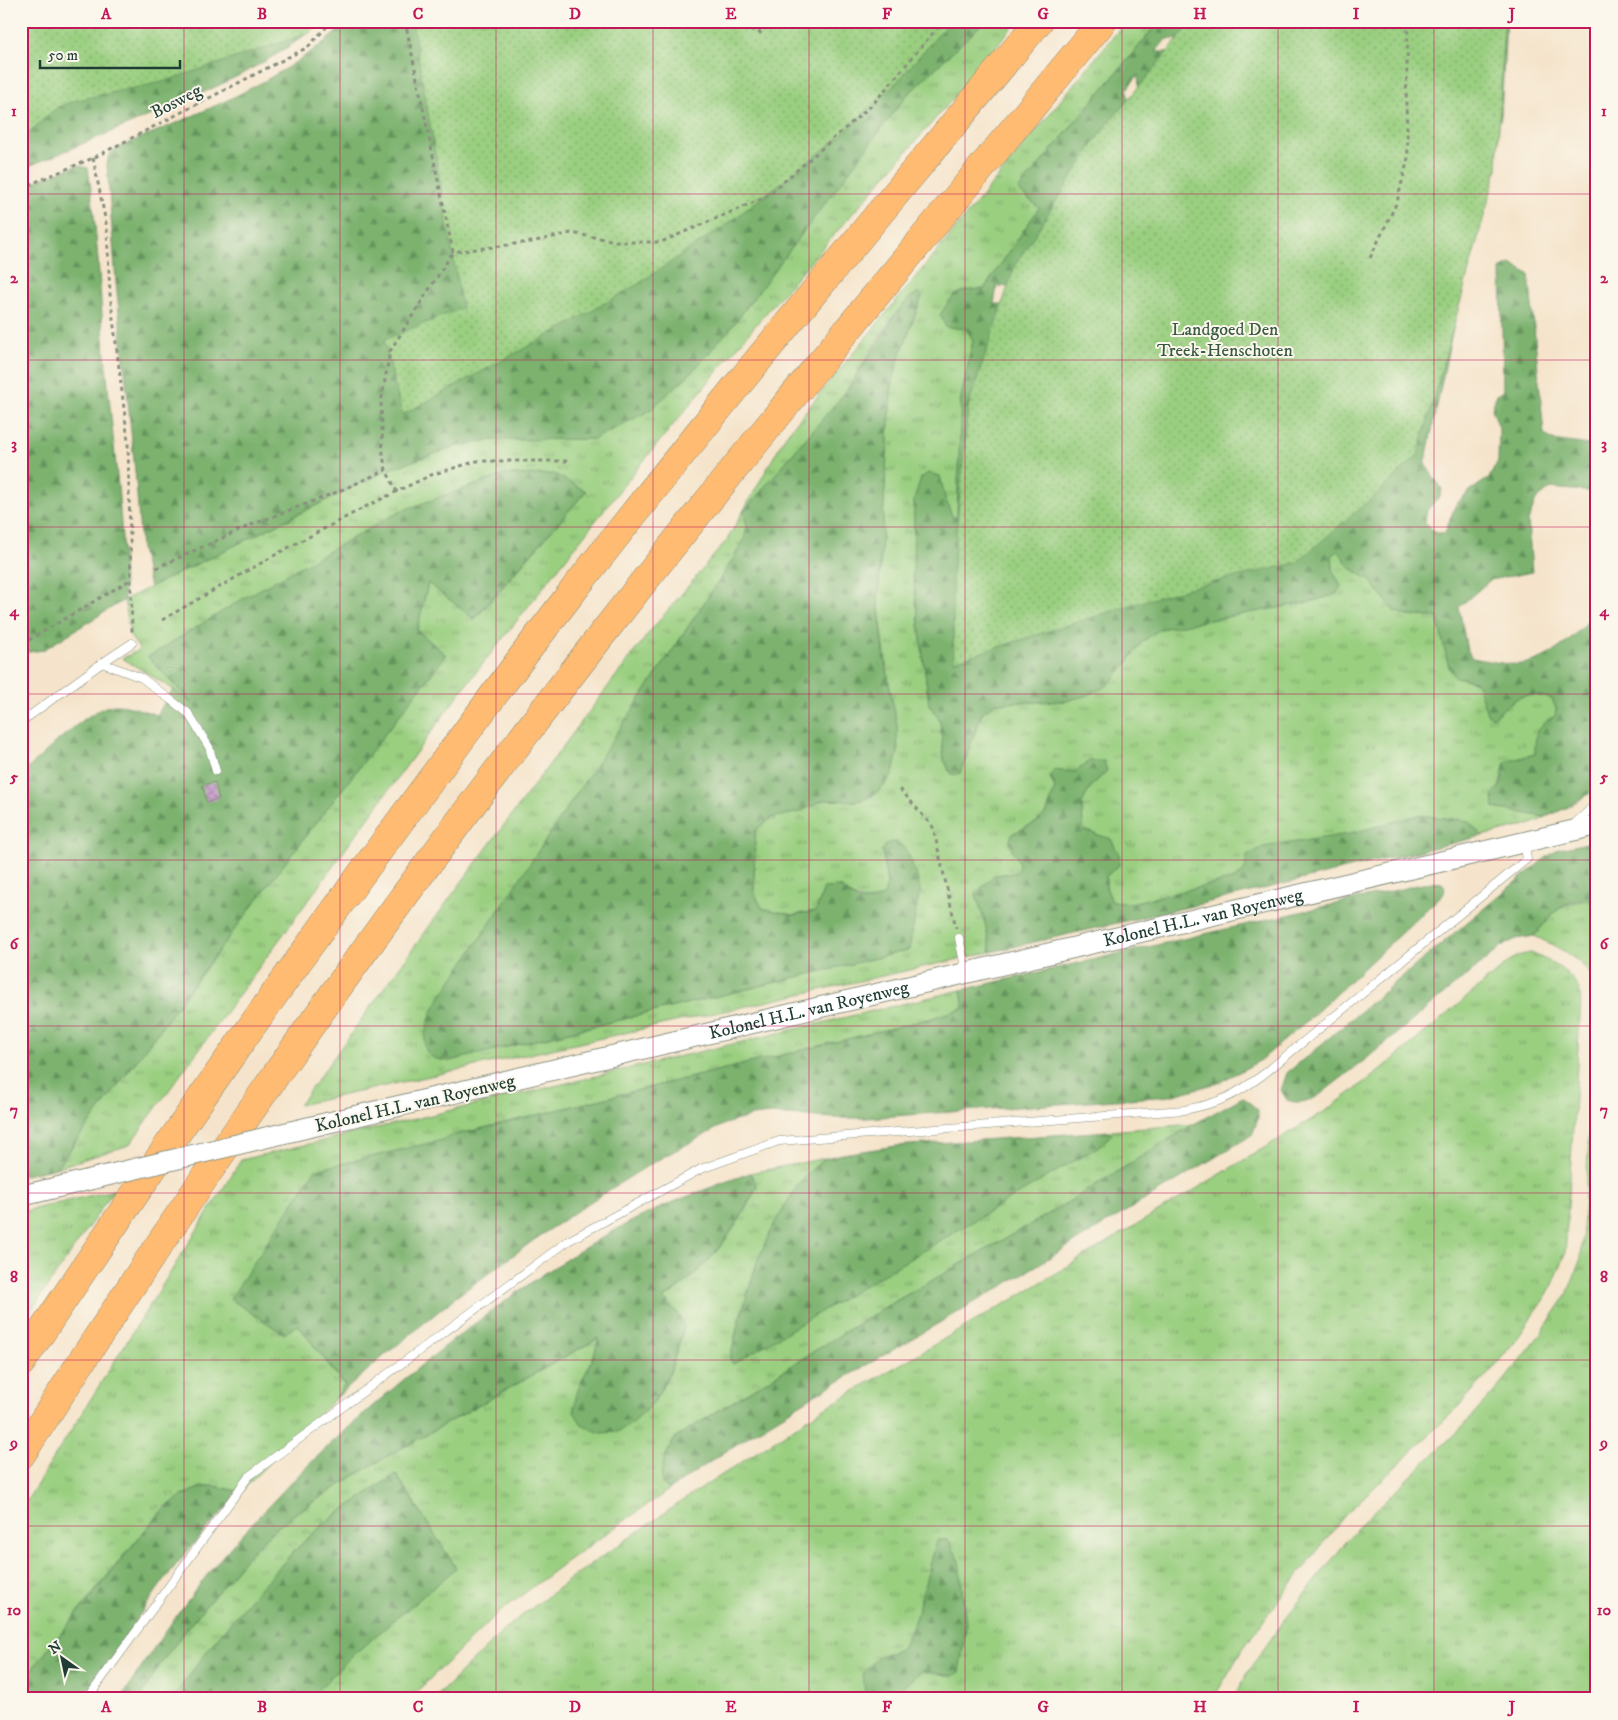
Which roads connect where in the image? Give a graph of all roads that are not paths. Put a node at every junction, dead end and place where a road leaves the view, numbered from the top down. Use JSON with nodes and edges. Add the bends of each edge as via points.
{"nodes":[{"id":1,"x":1039,"y":21,"type":"edge"},
{"id":2,"x":1103,"y":21,"type":"edge"},
{"id":3,"x":132,"y":643,"type":"road end"},
{"id":4,"x":102,"y":662,"type":"junction"},
{"id":5,"x":21,"y":722,"type":"edge"},
{"id":6,"x":216,"y":771,"type":"dead end"},
{"id":7,"x":1597,"y":803,"type":"edge"},
{"id":8,"x":1597,"y":825,"type":"edge"},
{"id":9,"x":1565,"y":832,"type":"junction"},
{"id":10,"x":1524,"y":842,"type":"junction"},
{"id":11,"x":959,"y":938,"type":"road end"},
{"id":12,"x":967,"y":974,"type":"junction"},
{"id":13,"x":21,"y":1196,"type":"edge"},
{"id":14,"x":21,"y":1363,"type":"edge"},
{"id":15,"x":21,"y":1455,"type":"edge"},
{"id":16,"x":87,"y":1699,"type":"edge"}],
"edges":[{"from":1,"to":14,"type":"highway","via":[[562,605],[382,844],[234,1050],[111,1226]]},
{"from":2,"to":15,"type":"highway","via":[[797,391],[631,599],[431,860],[203,1180]]},
{"from":3,"to":4,"type":"lane"},
{"from":4,"to":5,"type":"lane"},
{"from":4,"to":6,"type":"lane","via":[[142,678],[188,713],[209,747]]},
{"from":7,"to":9,"type":"lane"},
{"from":8,"to":9,"type":"street","name":"Kolonel H.L. van Royenweg"},
{"from":9,"to":10,"type":"street","name":"Kolonel H.L. van Royenweg"},
{"from":10,"to":12,"type":"street","name":"Kolonel H.L. van Royenweg"},
{"from":10,"to":16,"type":"lane","via":[[1527,859],[1264,1074],[1222,1101],[1184,1110],[779,1141],[701,1169],[568,1241],[249,1476]]},
{"from":11,"to":12,"type":"lane"},
{"from":12,"to":13,"type":"street","name":"Kolonel H.L. van Royenweg","bridge":true}]}
